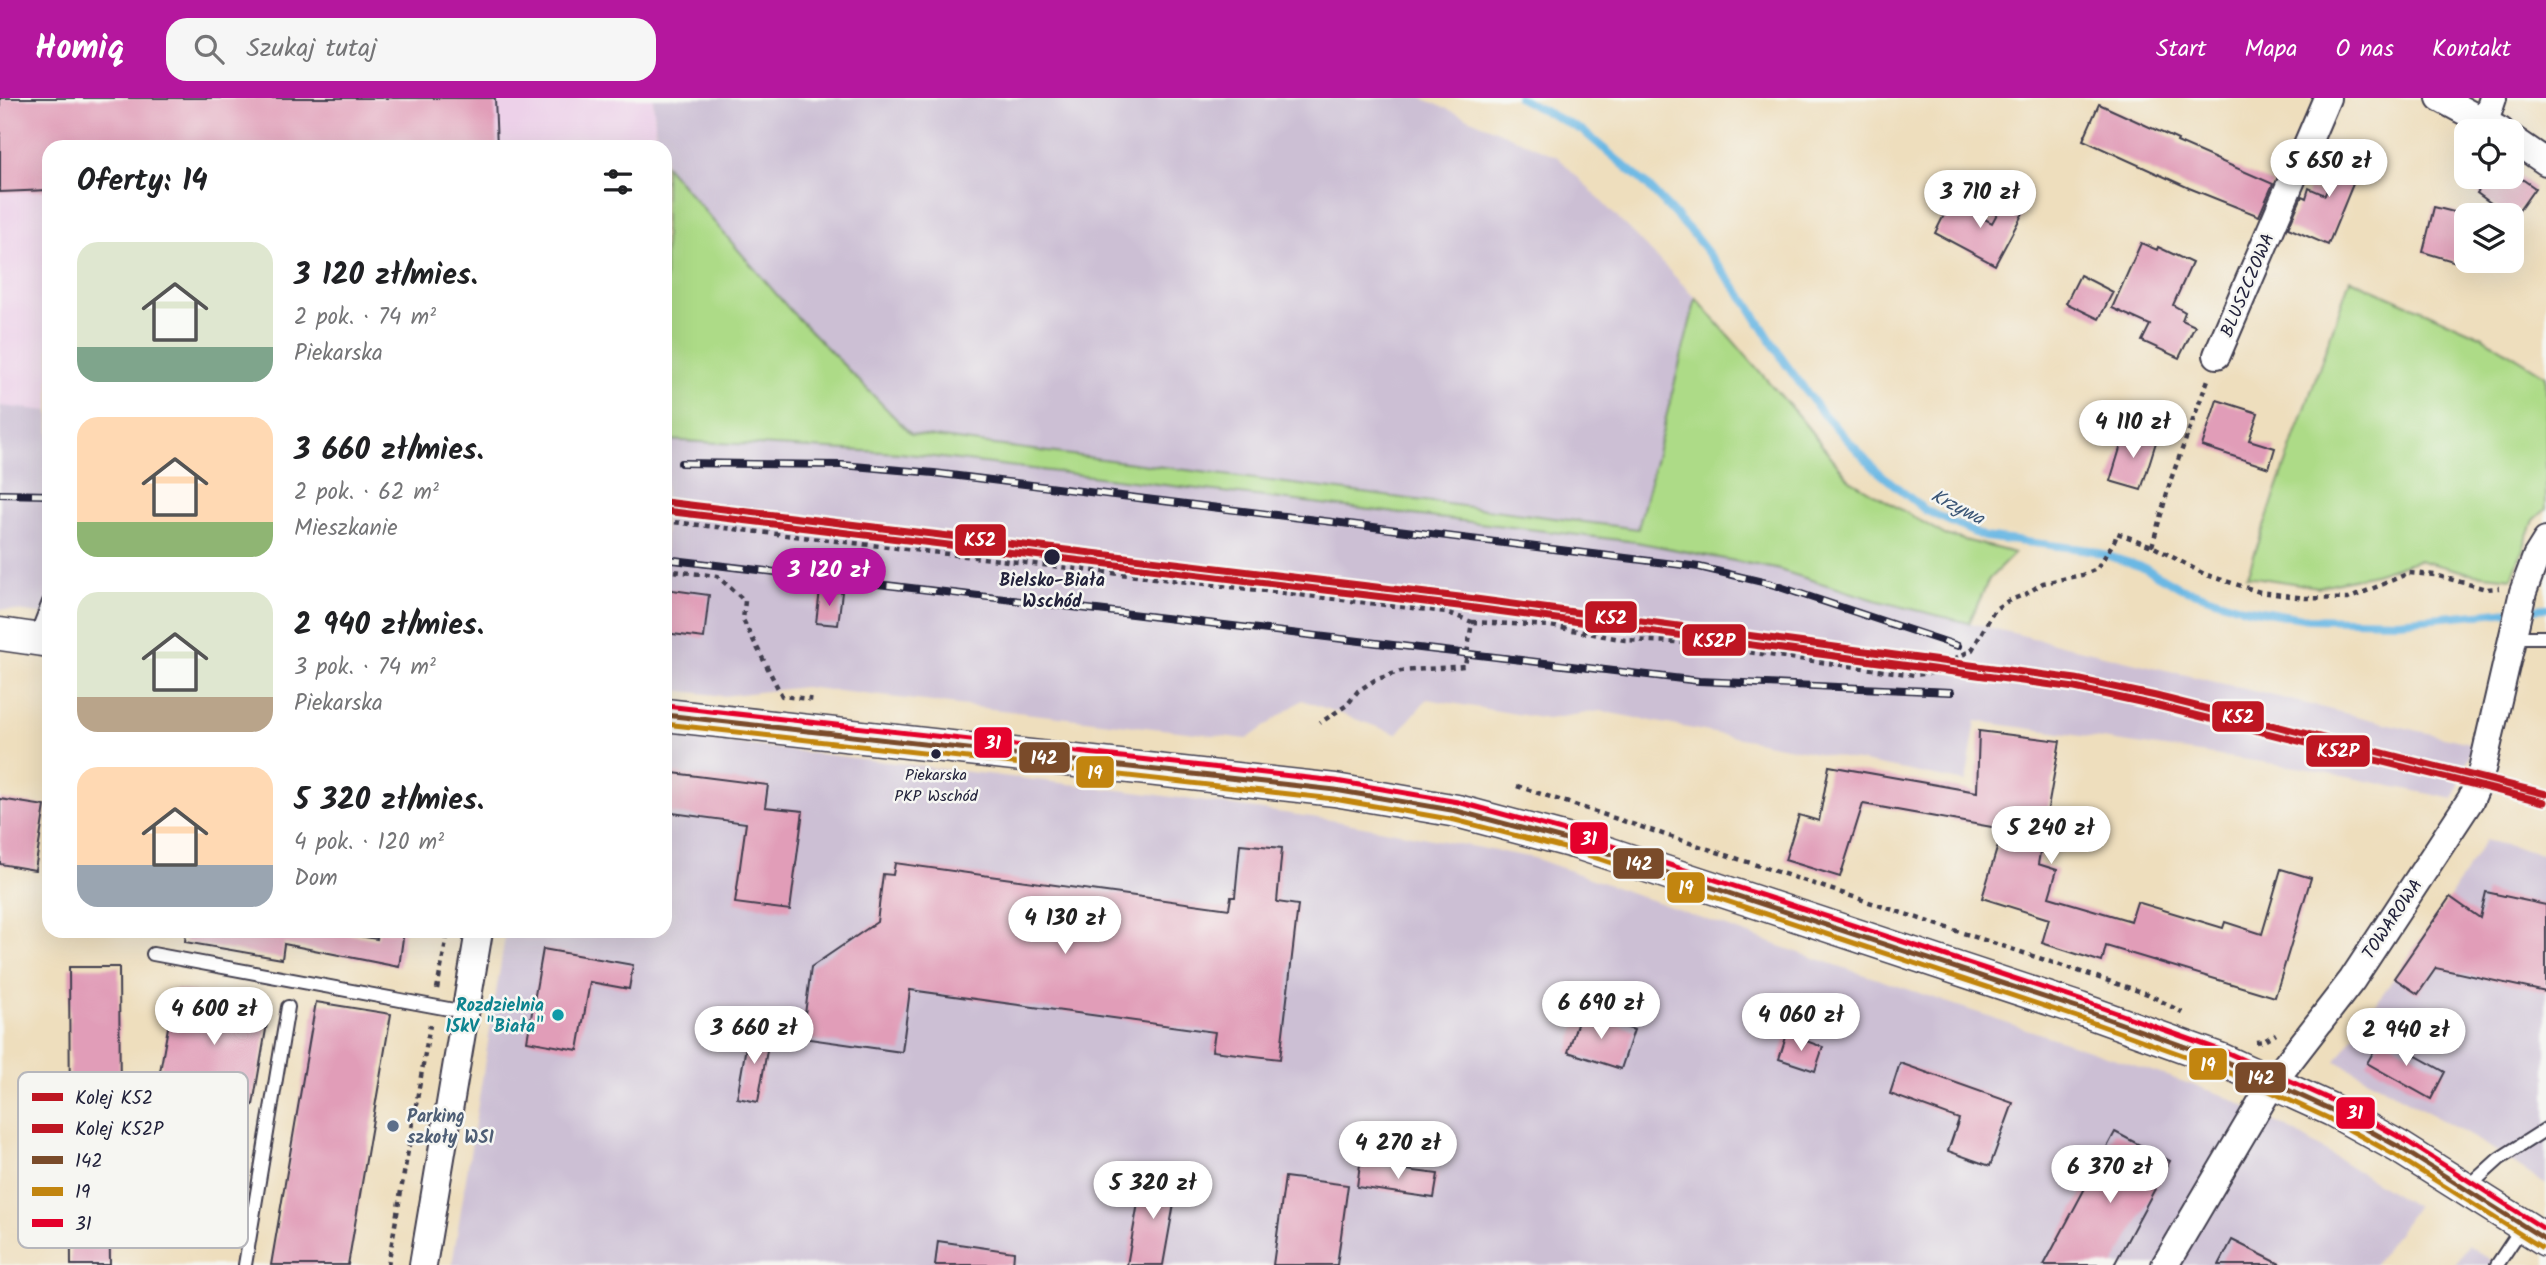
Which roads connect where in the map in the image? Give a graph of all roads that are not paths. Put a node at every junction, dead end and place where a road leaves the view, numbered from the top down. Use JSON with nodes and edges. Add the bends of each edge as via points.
{"nodes":[{"id":1,"x":2327,"y":98,"type":"edge"},
{"id":2,"x":2440,"y":98,"type":"edge"},
{"id":3,"x":2493,"y":117,"type":"edge"},
{"id":4,"x":2524,"y":147,"type":"edge"},
{"id":5,"x":2546,"y":162,"type":"edge"},
{"id":6,"x":2217,"y":355,"type":"road end"},
{"id":7,"x":2546,"y":541,"type":"edge"},
{"id":8,"x":2514,"y":630,"type":"junction"},
{"id":9,"x":0,"y":634,"type":"edge"},
{"id":10,"x":2546,"y":637,"type":"edge"},
{"id":11,"x":42,"y":640,"type":"edge"},
{"id":12,"x":672,"y":716,"type":"edge"},
{"id":13,"x":478,"y":938,"type":"edge"},
{"id":14,"x":153,"y":954,"type":"dead end"},
{"id":15,"x":288,"y":1007,"type":"dead end"},
{"id":16,"x":466,"y":1012,"type":"junction"},
{"id":17,"x":2273,"y":1082,"type":"junction"},
{"id":18,"x":2546,"y":1129,"type":"edge"},
{"id":19,"x":2466,"y":1189,"type":"junction"},
{"id":20,"x":2534,"y":1233,"type":"edge"},
{"id":21,"x":248,"y":1247,"type":"edge"},
{"id":22,"x":423,"y":1265,"type":"edge"},
{"id":23,"x":2165,"y":1265,"type":"edge"},
{"id":24,"x":2497,"y":1265,"type":"edge"}],
"edges":[{"from":1,"to":6,"type":"street","name":"BLUSZCZOWA"},
{"from":2,"to":3,"type":"street"},
{"from":4,"to":5,"type":"street"},
{"from":7,"to":8,"type":"street","name":"TOWAROWA","via":[[2523,592]]},
{"from":8,"to":10,"type":"lane"},
{"from":8,"to":17,"type":"street","name":"TOWAROWA","via":[[2480,778],[2471,799],[2352,979]]},
{"from":9,"to":11,"type":"street"},
{"from":12,"to":17,"type":"street","via":[[1335,790],[1457,811],[1574,842],[2080,1009]]},
{"from":13,"to":16,"type":"street"},
{"from":14,"to":16,"type":"lane"},
{"from":15,"to":21,"type":"lane"},
{"from":16,"to":22,"type":"street"},
{"from":17,"to":19,"type":"street","via":[[2399,1147]]},
{"from":17,"to":23,"type":"street","name":"TOWAROWA"},
{"from":18,"to":19,"type":"lane","via":[[2499,1159]]},
{"from":19,"to":20,"type":"street"},
{"from":20,"to":24,"type":"lane"}]}
